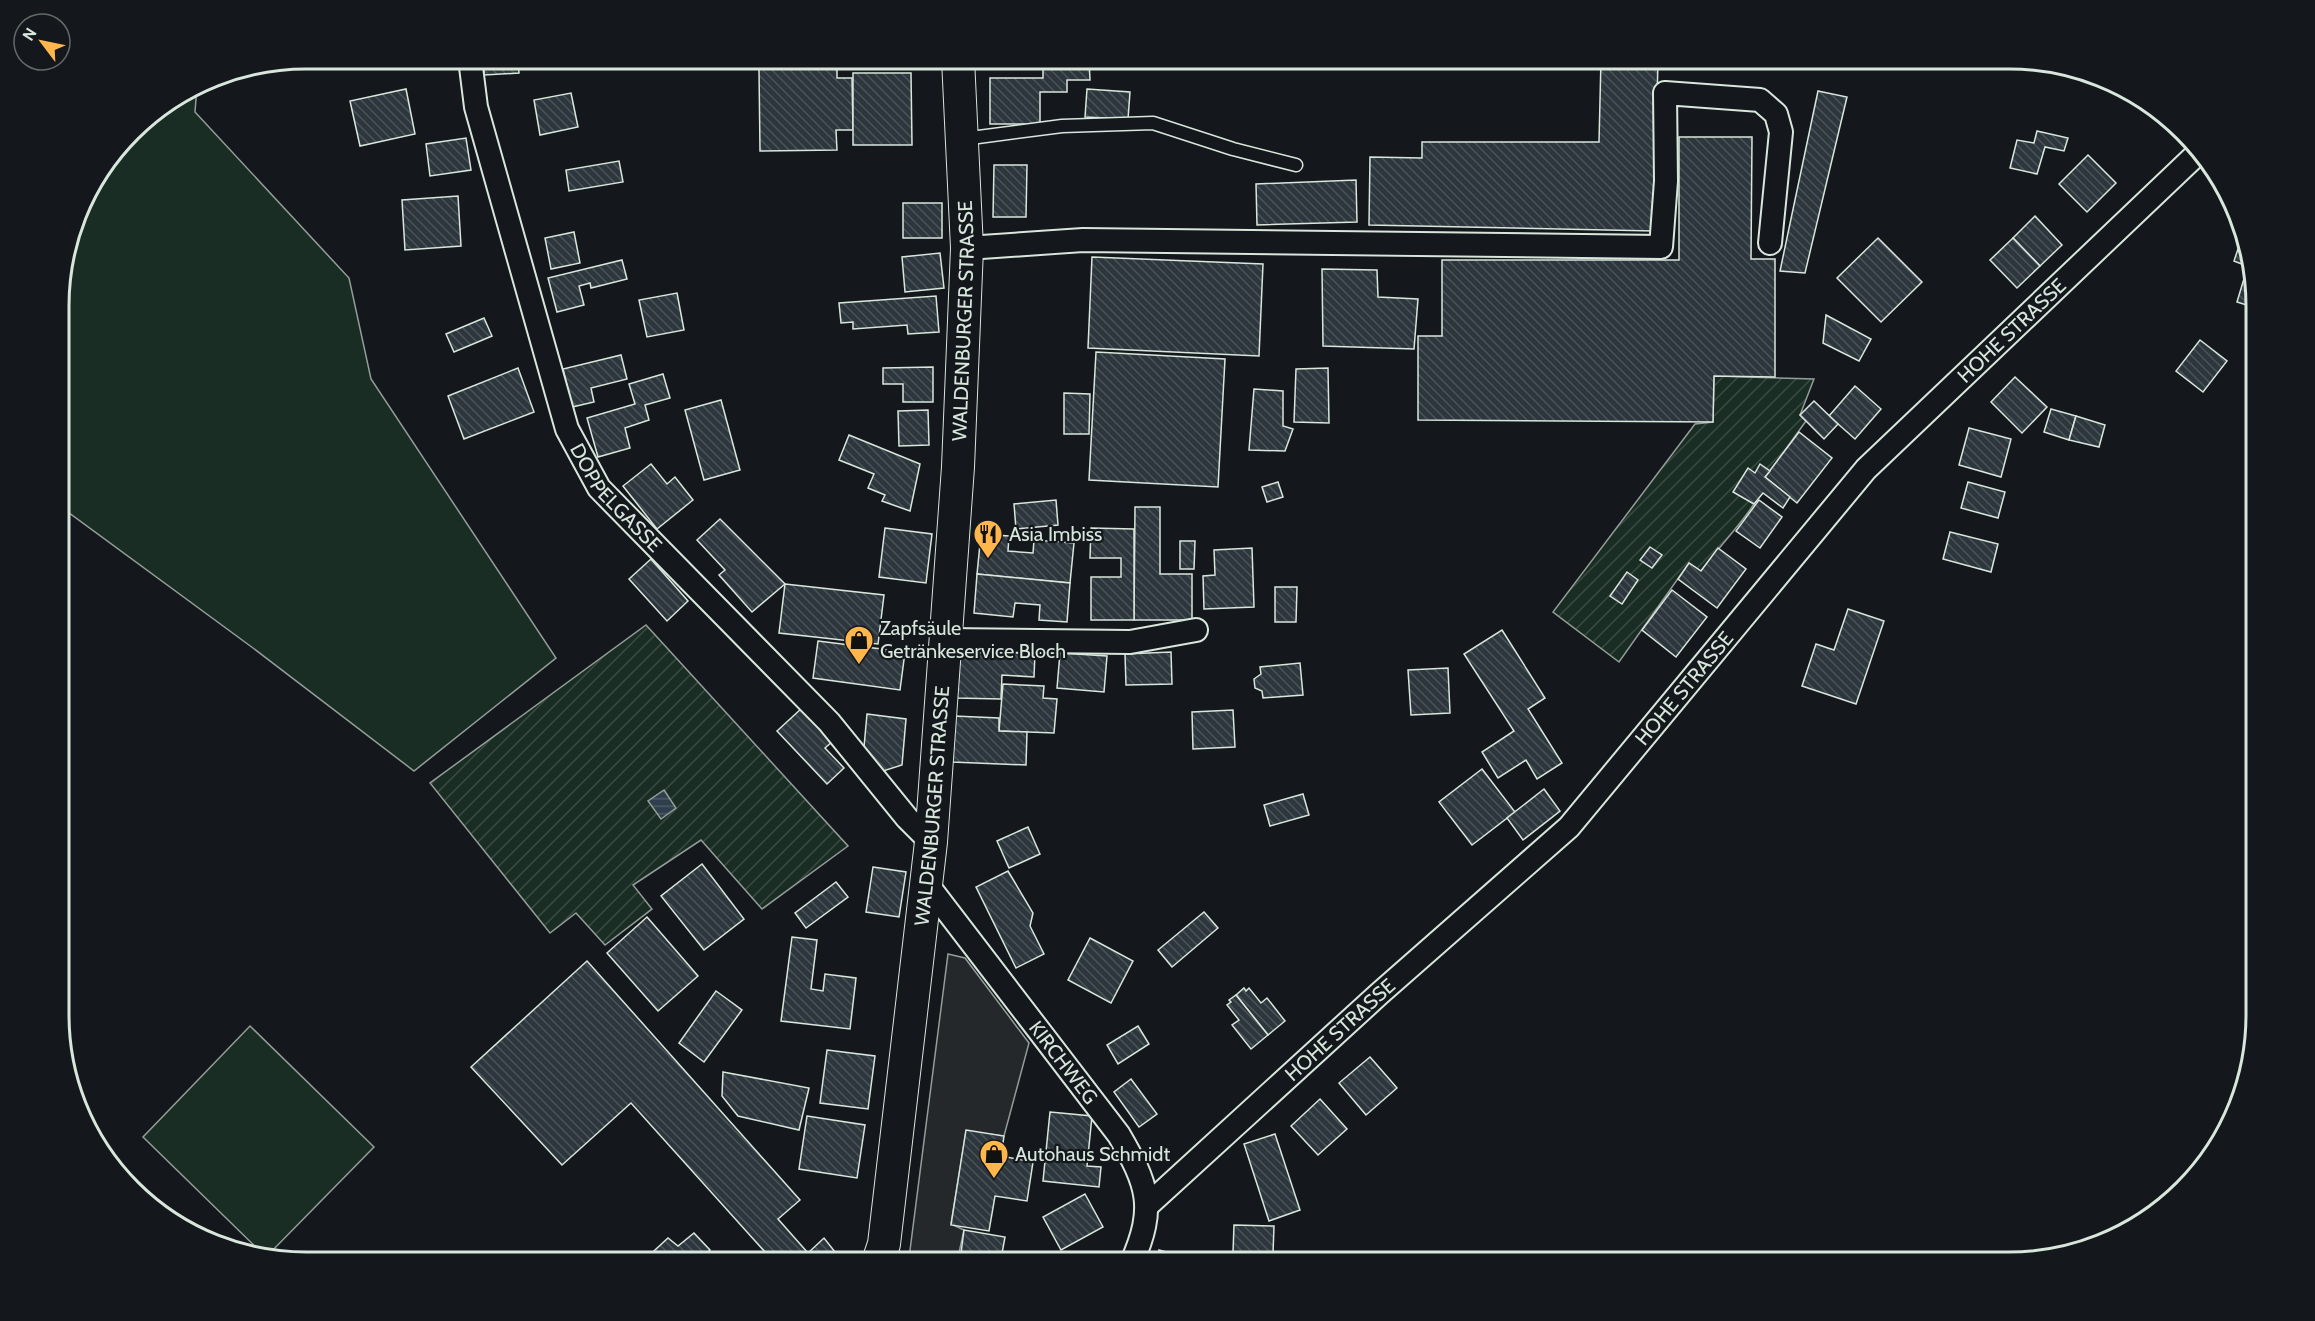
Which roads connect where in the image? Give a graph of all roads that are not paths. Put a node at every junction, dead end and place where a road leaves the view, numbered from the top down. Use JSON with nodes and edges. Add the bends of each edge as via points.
{"nodes":[{"id":1,"x":471,"y":69,"type":"edge"},
{"id":2,"x":959,"y":69,"type":"edge"},
{"id":3,"x":963,"y":139,"type":"junction"},
{"id":4,"x":2193,"y":158,"type":"edge"},
{"id":5,"x":1296,"y":165,"type":"dead end"},
{"id":6,"x":1770,"y":243,"type":"dead end"},
{"id":7,"x":968,"y":248,"type":"junction"},
{"id":8,"x":1196,"y":630,"type":"dead end"},
{"id":9,"x":946,"y":640,"type":"junction"},
{"id":10,"x":931,"y":842,"type":"junction"},
{"id":11,"x":926,"y":883,"type":"junction"},
{"id":12,"x":1148,"y":1205,"type":"junction"},
{"id":13,"x":880,"y":1252,"type":"edge"},
{"id":14,"x":1137,"y":1252,"type":"edge"}],
"edges":[{"from":1,"to":10,"type":"street","name":"DOPPELGASSE","via":[[476,107],[567,429],[599,488],[829,722]]},
{"from":2,"to":3,"type":"main road","name":"WALDENBURGER STRASSE"},
{"from":3,"to":5,"type":"lane","via":[[1062,126],[1153,123]]},
{"from":3,"to":7,"type":"main road","name":"WALDENBURGER STRASSE"},
{"from":4,"to":12,"type":"street","name":"HOHE STRASSE","via":[[1866,469],[1569,826]]},
{"from":6,"to":7,"type":"street","via":[[1781,132],[1776,114],[1760,100],[1665,93],[1666,181],[1661,247],[1083,240]]},
{"from":7,"to":9,"type":"main road","name":"WALDENBURGER STRASSE"},
{"from":8,"to":9,"type":"street","via":[[1130,642]]},
{"from":9,"to":10,"type":"main road","name":"WALDENBURGER STRASSE"},
{"from":10,"to":11,"type":"main road","name":"WALDENBURGER STRASSE"},
{"from":11,"to":12,"type":"street","name":"KIRCHWEG","via":[[1119,1135],[1138,1167]]},
{"from":11,"to":13,"type":"main road","name":"WALDENBURGER STRASSE"},
{"from":12,"to":14,"type":"street","name":"KIRCHWEG"}]}
